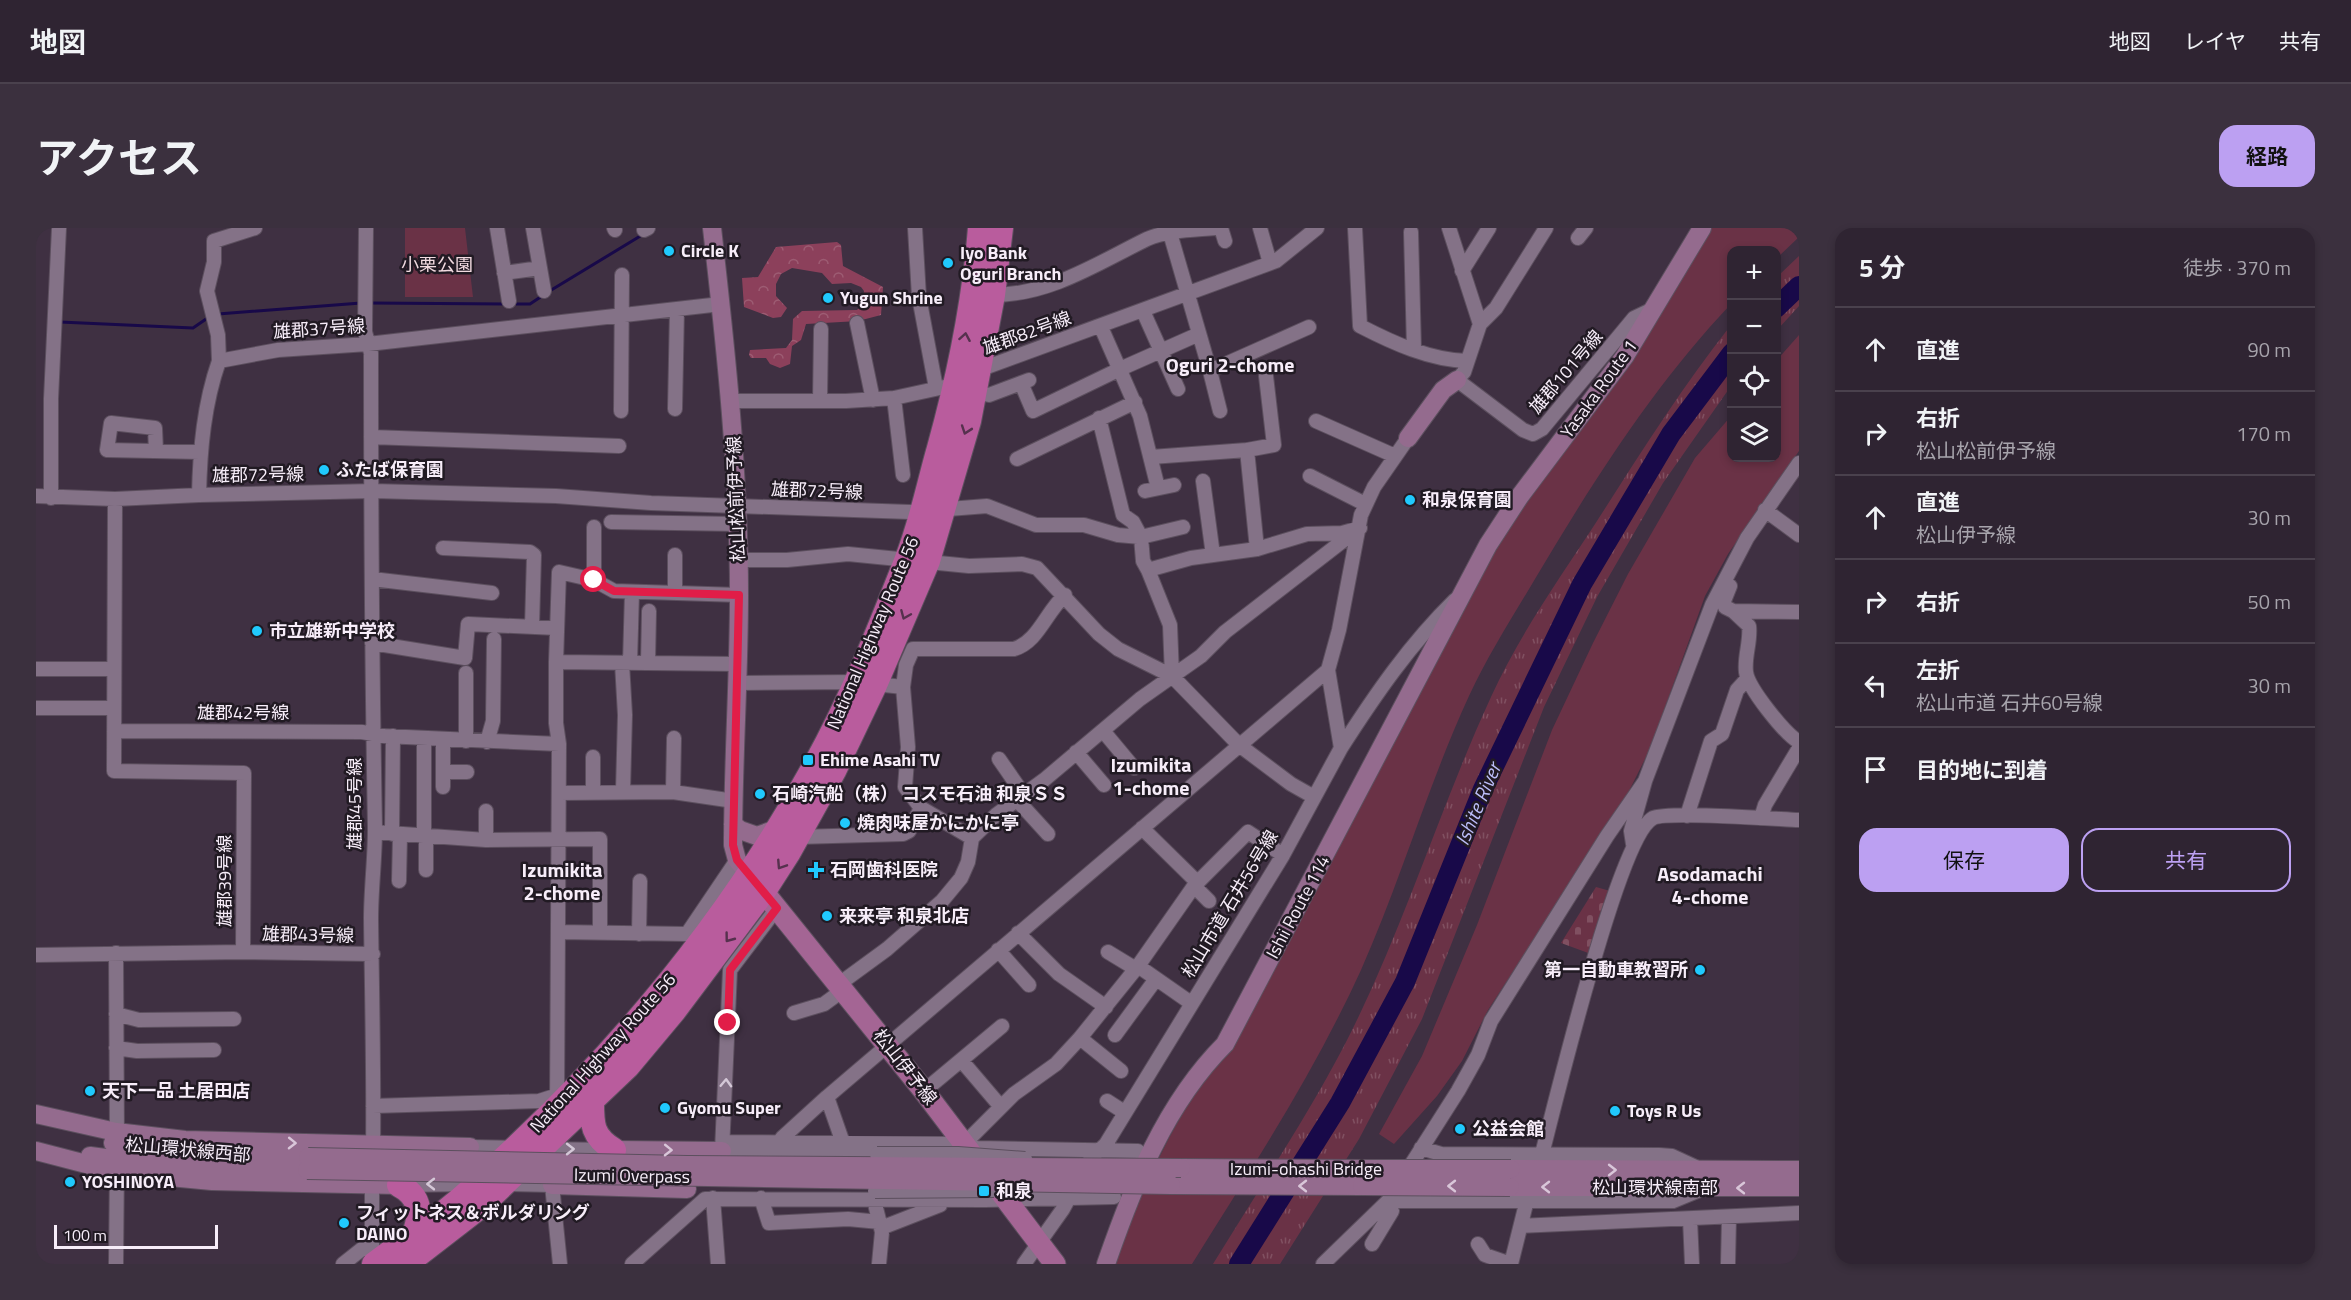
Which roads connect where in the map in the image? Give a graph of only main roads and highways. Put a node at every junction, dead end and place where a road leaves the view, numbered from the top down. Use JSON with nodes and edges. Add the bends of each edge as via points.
{"nodes":[{"id":1,"x":980,"y":228,"type":"edge"},
{"id":2,"x":1002,"y":228,"type":"edge"},
{"id":3,"x":961,"y":384,"type":"junction"},
{"id":4,"x":757,"y":883,"type":"junction"},
{"id":5,"x":564,"y":1095,"type":"junction"},
{"id":6,"x":614,"y":1150,"type":"road end"},
{"id":7,"x":399,"y":1185,"type":"road end"},
{"id":8,"x":414,"y":1234,"type":"junction"},
{"id":9,"x":373,"y":1256,"type":"edge"},
{"id":10,"x":406,"y":1264,"type":"edge"},
{"id":11,"x":1055,"y":1264,"type":"edge"}],
"edges":[{"from":3,"to":1,"type":"highway","name":"National Highway Route 56","one_way":true},
{"from":2,"to":3,"type":"highway","name":"National Highway Route 56","via":[[993,295]]},
{"from":3,"to":4,"type":"highway","name":"National Highway Route 56","via":[[969,421],[834,771],[788,832]]},
{"from":4,"to":5,"type":"highway","name":"National Highway Route 56","via":[[674,1011],[628,1066]]},
{"from":4,"to":11,"type":"main road","name":"松山伊予線","via":[[924,1091]]},
{"from":5,"to":6,"type":"highway","via":[[600,1140]]},
{"from":5,"to":8,"type":"highway","name":"National Highway Route 56","via":[[477,1184]]},
{"from":5,"to":10,"type":"highway","name":"National Highway Route 56","via":[[541,1149],[481,1206]]},
{"from":7,"to":8,"type":"highway","via":[[418,1203]]},
{"from":8,"to":9,"type":"highway","name":"National Highway Route 56"}]}
